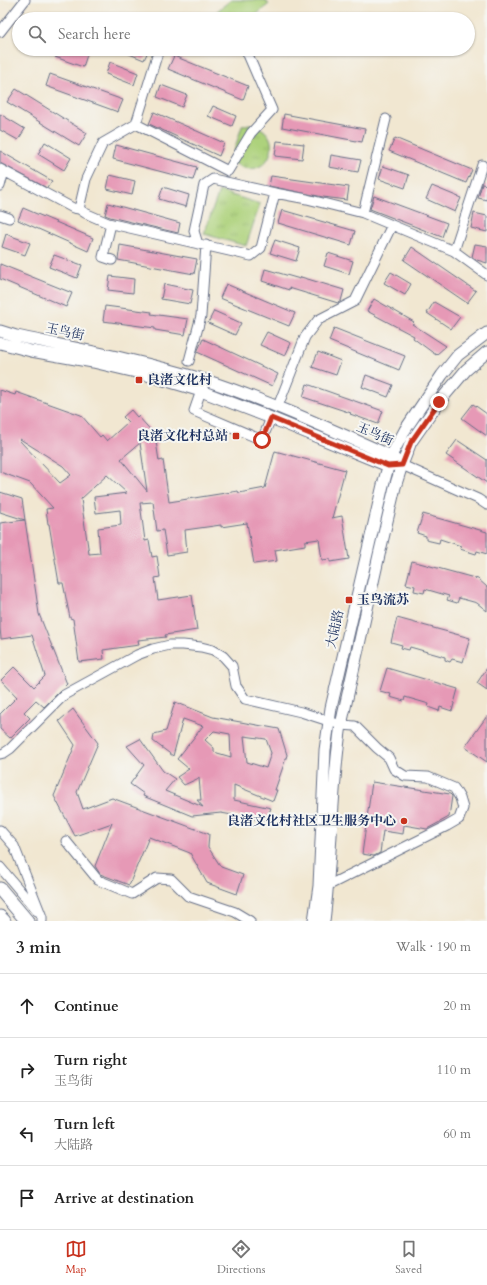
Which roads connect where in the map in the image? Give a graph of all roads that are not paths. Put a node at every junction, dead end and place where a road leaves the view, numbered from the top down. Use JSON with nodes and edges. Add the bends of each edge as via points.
{"nodes":[{"id":1,"x":25,"y":0,"type":"edge"},
{"id":2,"x":16,"y":12,"type":"edge"},
{"id":3,"x":12,"y":17,"type":"edge"},
{"id":4,"x":0,"y":32,"type":"edge"},
{"id":5,"x":157,"y":56,"type":"edge"},
{"id":6,"x":249,"y":56,"type":"edge"},
{"id":7,"x":386,"y":119,"type":"dead end"},
{"id":8,"x":136,"y":124,"type":"junction"},
{"id":9,"x":482,"y":165,"type":"dead end"},
{"id":10,"x":2,"y":170,"type":"edge"},
{"id":11,"x":0,"y":186,"type":"edge"},
{"id":12,"x":275,"y":193,"type":"junction"},
{"id":13,"x":79,"y":209,"type":"junction"},
{"id":14,"x":363,"y":212,"type":"junction"},
{"id":15,"x":111,"y":224,"type":"junction"},
{"id":16,"x":392,"y":225,"type":"junction"},
{"id":17,"x":202,"y":244,"type":"junction"},
{"id":18,"x":454,"y":251,"type":"junction"},
{"id":19,"x":112,"y":260,"type":"dead end"},
{"id":20,"x":487,"y":275,"type":"edge"},
{"id":21,"x":0,"y":331,"type":"edge"},
{"id":22,"x":487,"y":333,"type":"edge"},
{"id":23,"x":0,"y":343,"type":"edge"},
{"id":24,"x":487,"y":352,"type":"edge"},
{"id":25,"x":189,"y":361,"type":"dead end"},
{"id":26,"x":205,"y":380,"type":"junction"},
{"id":27,"x":201,"y":391,"type":"junction"},
{"id":28,"x":280,"y":401,"type":"dead end"},
{"id":29,"x":271,"y":418,"type":"junction"},
{"id":30,"x":390,"y":461,"type":"junction"},
{"id":31,"x":402,"y":465,"type":"junction"},
{"id":32,"x":487,"y":505,"type":"edge"},
{"id":33,"x":329,"y":720,"type":"junction"},
{"id":34,"x":341,"y":725,"type":"junction"},
{"id":35,"x":0,"y":754,"type":"edge"},
{"id":36,"x":0,"y":830,"type":"edge"},
{"id":37,"x":66,"y":841,"type":"dead end"},
{"id":38,"x":0,"y":867,"type":"edge"},
{"id":39,"x":329,"y":884,"type":"junction"},
{"id":40,"x":0,"y":889,"type":"edge"},
{"id":41,"x":17,"y":909,"type":"junction"},
{"id":42,"x":0,"y":916,"type":"edge"},
{"id":43,"x":43,"y":920,"type":"edge"},
{"id":44,"x":4,"y":921,"type":"edge"},
{"id":45,"x":27,"y":921,"type":"edge"},
{"id":46,"x":250,"y":921,"type":"edge"},
{"id":47,"x":314,"y":921,"type":"edge"},
{"id":48,"x":324,"y":921,"type":"edge"}],
"edges":[{"from":1,"to":2,"type":"street"},
{"from":3,"to":4,"type":"street"},
{"from":5,"to":8,"type":"street"},
{"from":6,"to":8,"type":"street","via":[[272,110],[251,133],[228,171]]},
{"from":7,"to":14,"type":"street"},
{"from":8,"to":13,"type":"street","via":[[103,143],[86,179]]},
{"from":9,"to":18,"type":"street"},
{"from":10,"to":11,"type":"street"},
{"from":10,"to":13,"type":"street"},
{"from":12,"to":14,"type":"street"},
{"from":12,"to":17,"type":"street","via":[[261,248],[251,256]]},
{"from":12,"to":17,"type":"street","via":[[213,179],[204,185],[194,231]]},
{"from":13,"to":15,"type":"street"},
{"from":14,"to":16,"type":"street"},
{"from":15,"to":17,"type":"street"},
{"from":15,"to":19,"type":"street","via":[[103,257]]},
{"from":16,"to":18,"type":"street"},
{"from":16,"to":28,"type":"street","via":[[355,301],[318,320],[306,337]]},
{"from":17,"to":25,"type":"street","via":[[201,316]]},
{"from":18,"to":20,"type":"street"},
{"from":21,"to":26,"type":"main road","name":"玉鸟街"},
{"from":22,"to":30,"type":"main road","name":"大陆路","via":[[458,355],[442,375],[405,430]]},
{"from":23,"to":27,"type":"main road","name":"玉鸟街","via":[[140,373]]},
{"from":24,"to":31,"type":"main road","name":"大陆路","via":[[466,370],[439,402],[411,442]]},
{"from":26,"to":27,"type":"street"},
{"from":26,"to":30,"type":"main road","name":"玉鸟街","via":[[277,406]]},
{"from":27,"to":29,"type":"main road","name":"玉鸟街"},
{"from":27,"to":29,"type":"street","via":[[194,411],[262,440]]},
{"from":29,"to":30,"type":"main road","name":"玉鸟街"},
{"from":30,"to":31,"type":"main road","name":"玉鸟街"},
{"from":30,"to":33,"type":"main road","name":"大陆路"},
{"from":31,"to":32,"type":"street"},
{"from":31,"to":34,"type":"main road","name":"大陆路"},
{"from":33,"to":34,"type":"street"},
{"from":33,"to":35,"type":"street","via":[[245,699],[236,686],[232,666],[223,656],[201,647],[170,645],[137,655],[64,695],[10,749]]},
{"from":33,"to":47,"type":"main road","name":"大陆路","via":[[325,750],[319,886]]},
{"from":34,"to":39,"type":"main road","name":"大陆路"},
{"from":34,"to":39,"type":"street","via":[[355,726],[389,758],[394,769],[405,776],[428,777],[454,788],[463,808],[459,819],[447,826]]},
{"from":36,"to":43,"type":"street","via":[[14,846]]},
{"from":37,"to":46,"type":"street","via":[[98,880],[132,894],[157,878],[171,879],[188,896],[235,912]]},
{"from":38,"to":43,"type":"street"},
{"from":39,"to":48,"type":"main road","name":"大陆路"},
{"from":40,"to":41,"type":"highway"},
{"from":41,"to":43,"type":"street"},
{"from":41,"to":45,"type":"highway"},
{"from":42,"to":44,"type":"highway"}]}
